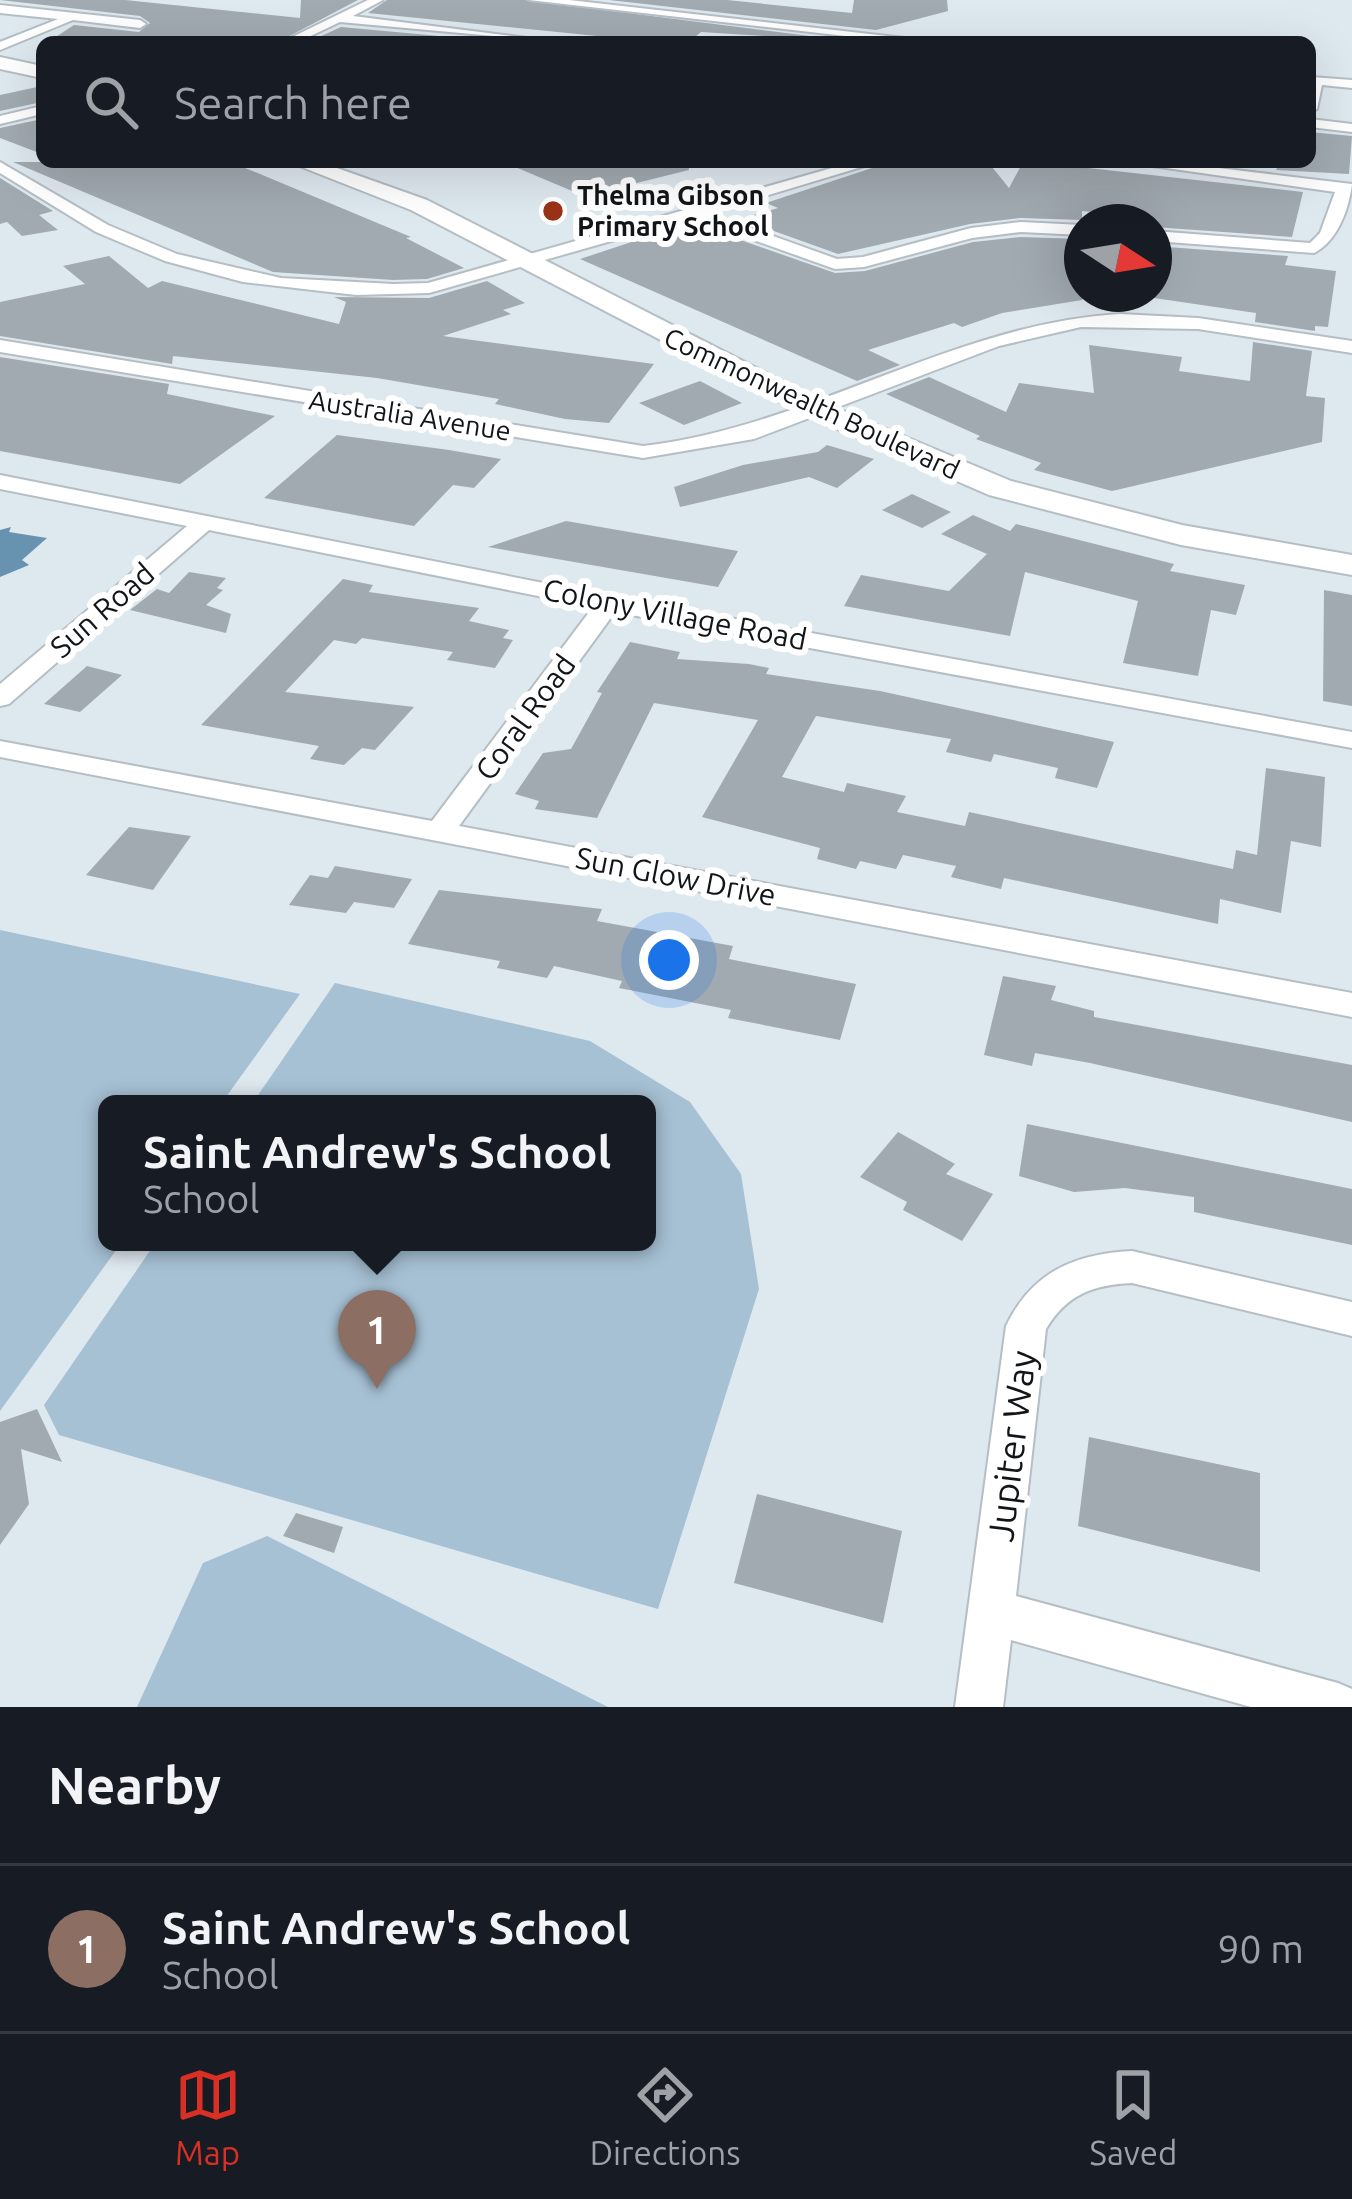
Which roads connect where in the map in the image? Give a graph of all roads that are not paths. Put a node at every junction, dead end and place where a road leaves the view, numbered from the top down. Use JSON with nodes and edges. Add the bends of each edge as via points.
{"nodes":[{"id":1,"x":376,"y":0,"type":"edge"},
{"id":2,"x":536,"y":0,"type":"edge"},
{"id":3,"x":0,"y":8,"type":"edge"},
{"id":4,"x":74,"y":17,"type":"junction"},
{"id":5,"x":338,"y":18,"type":"junction"},
{"id":6,"x":749,"y":23,"type":"junction"},
{"id":7,"x":140,"y":24,"type":"dead end"},
{"id":8,"x":476,"y":34,"type":"junction"},
{"id":9,"x":733,"y":34,"type":"dead end"},
{"id":10,"x":300,"y":36,"type":"edge"},
{"id":11,"x":472,"y":36,"type":"edge"},
{"id":12,"x":495,"y":36,"type":"edge"},
{"id":13,"x":876,"y":36,"type":"edge"},
{"id":14,"x":0,"y":46,"type":"edge"},
{"id":15,"x":0,"y":63,"type":"edge"},
{"id":16,"x":36,"y":71,"type":"edge"},
{"id":17,"x":1316,"y":80,"type":"edge"},
{"id":18,"x":1352,"y":84,"type":"edge"},
{"id":19,"x":36,"y":111,"type":"edge"},
{"id":20,"x":0,"y":120,"type":"edge"},
{"id":21,"x":1316,"y":125,"type":"edge"},
{"id":22,"x":1352,"y":128,"type":"edge"},
{"id":23,"x":0,"y":167,"type":"edge"},
{"id":24,"x":317,"y":168,"type":"edge"},
{"id":25,"x":849,"y":168,"type":"edge"},
{"id":26,"x":1182,"y":168,"type":"edge"},
{"id":27,"x":1348,"y":188,"type":"edge"},
{"id":28,"x":691,"y":212,"type":"junction"},
{"id":29,"x":1064,"y":229,"type":"edge"},
{"id":30,"x":1172,"y":237,"type":"edge"},
{"id":31,"x":526,"y":262,"type":"junction"},
{"id":32,"x":0,"y":346,"type":"edge"},
{"id":33,"x":1352,"y":347,"type":"edge"},
{"id":34,"x":818,"y":410,"type":"junction"},
{"id":35,"x":0,"y":482,"type":"edge"},
{"id":36,"x":204,"y":523,"type":"junction"},
{"id":37,"x":1352,"y":565,"type":"edge"},
{"id":38,"x":609,"y":603,"type":"junction"},
{"id":39,"x":0,"y":698,"type":"edge"},
{"id":40,"x":1352,"y":740,"type":"edge"},
{"id":41,"x":0,"y":749,"type":"edge"},
{"id":42,"x":440,"y":831,"type":"junction"},
{"id":43,"x":1352,"y":1005,"type":"edge"},
{"id":44,"x":1352,"y":1318,"type":"edge"},
{"id":45,"x":991,"y":1612,"type":"junction"},
{"id":46,"x":979,"y":1707,"type":"edge"},
{"id":47,"x":1338,"y":1707,"type":"edge"}],
"edges":[{"from":1,"to":5,"type":"street"},
{"from":2,"to":6,"type":"street"},
{"from":3,"to":4,"type":"street"},
{"from":4,"to":7,"type":"street"},
{"from":4,"to":14,"type":"street"},
{"from":5,"to":8,"type":"street"},
{"from":5,"to":10,"type":"street"},
{"from":6,"to":9,"type":"street"},
{"from":6,"to":13,"type":"street"},
{"from":8,"to":11,"type":"street"},
{"from":8,"to":12,"type":"street"},
{"from":15,"to":16,"type":"street"},
{"from":17,"to":18,"type":"street"},
{"from":19,"to":20,"type":"street"},
{"from":21,"to":22,"type":"street"},
{"from":23,"to":31,"type":"street","via":[[133,243],[238,273],[376,292]]},
{"from":24,"to":31,"type":"street","name":"Commonwealth Boulevard","via":[[419,205]]},
{"from":25,"to":28,"type":"street"},
{"from":26,"to":27,"type":"street"},
{"from":27,"to":30,"type":"street","via":[[1314,248]]},
{"from":28,"to":29,"type":"street","via":[[835,264],[971,233]]},
{"from":28,"to":31,"type":"street"},
{"from":31,"to":34,"type":"street","name":"Commonwealth Boulevard"},
{"from":32,"to":34,"type":"street","name":"Australia Avenue","via":[[643,452],[707,446]]},
{"from":33,"to":34,"type":"street","name":"Australia Avenue","via":[[1187,325],[1068,323],[982,346]]},
{"from":34,"to":37,"type":"street","name":"Commonwealth Boulevard","via":[[1000,488],[1079,512]]},
{"from":35,"to":36,"type":"street","name":"Colony Village Road"},
{"from":36,"to":38,"type":"street","name":"Colony Village Road"},
{"from":36,"to":39,"type":"street","name":"Sun Road"},
{"from":38,"to":40,"type":"street","name":"Colony Village Road"},
{"from":38,"to":42,"type":"street","name":"Coral Road"},
{"from":41,"to":42,"type":"street","name":"Sun Glow Drive"},
{"from":42,"to":43,"type":"street","name":"Sun Glow Drive"},
{"from":44,"to":45,"type":"street","name":"Jupiter Way","via":[[1132,1267],[1064,1279],[1040,1299],[1026,1326]]},
{"from":45,"to":46,"type":"street","name":"Jupiter Way"},
{"from":45,"to":47,"type":"street"}]}
